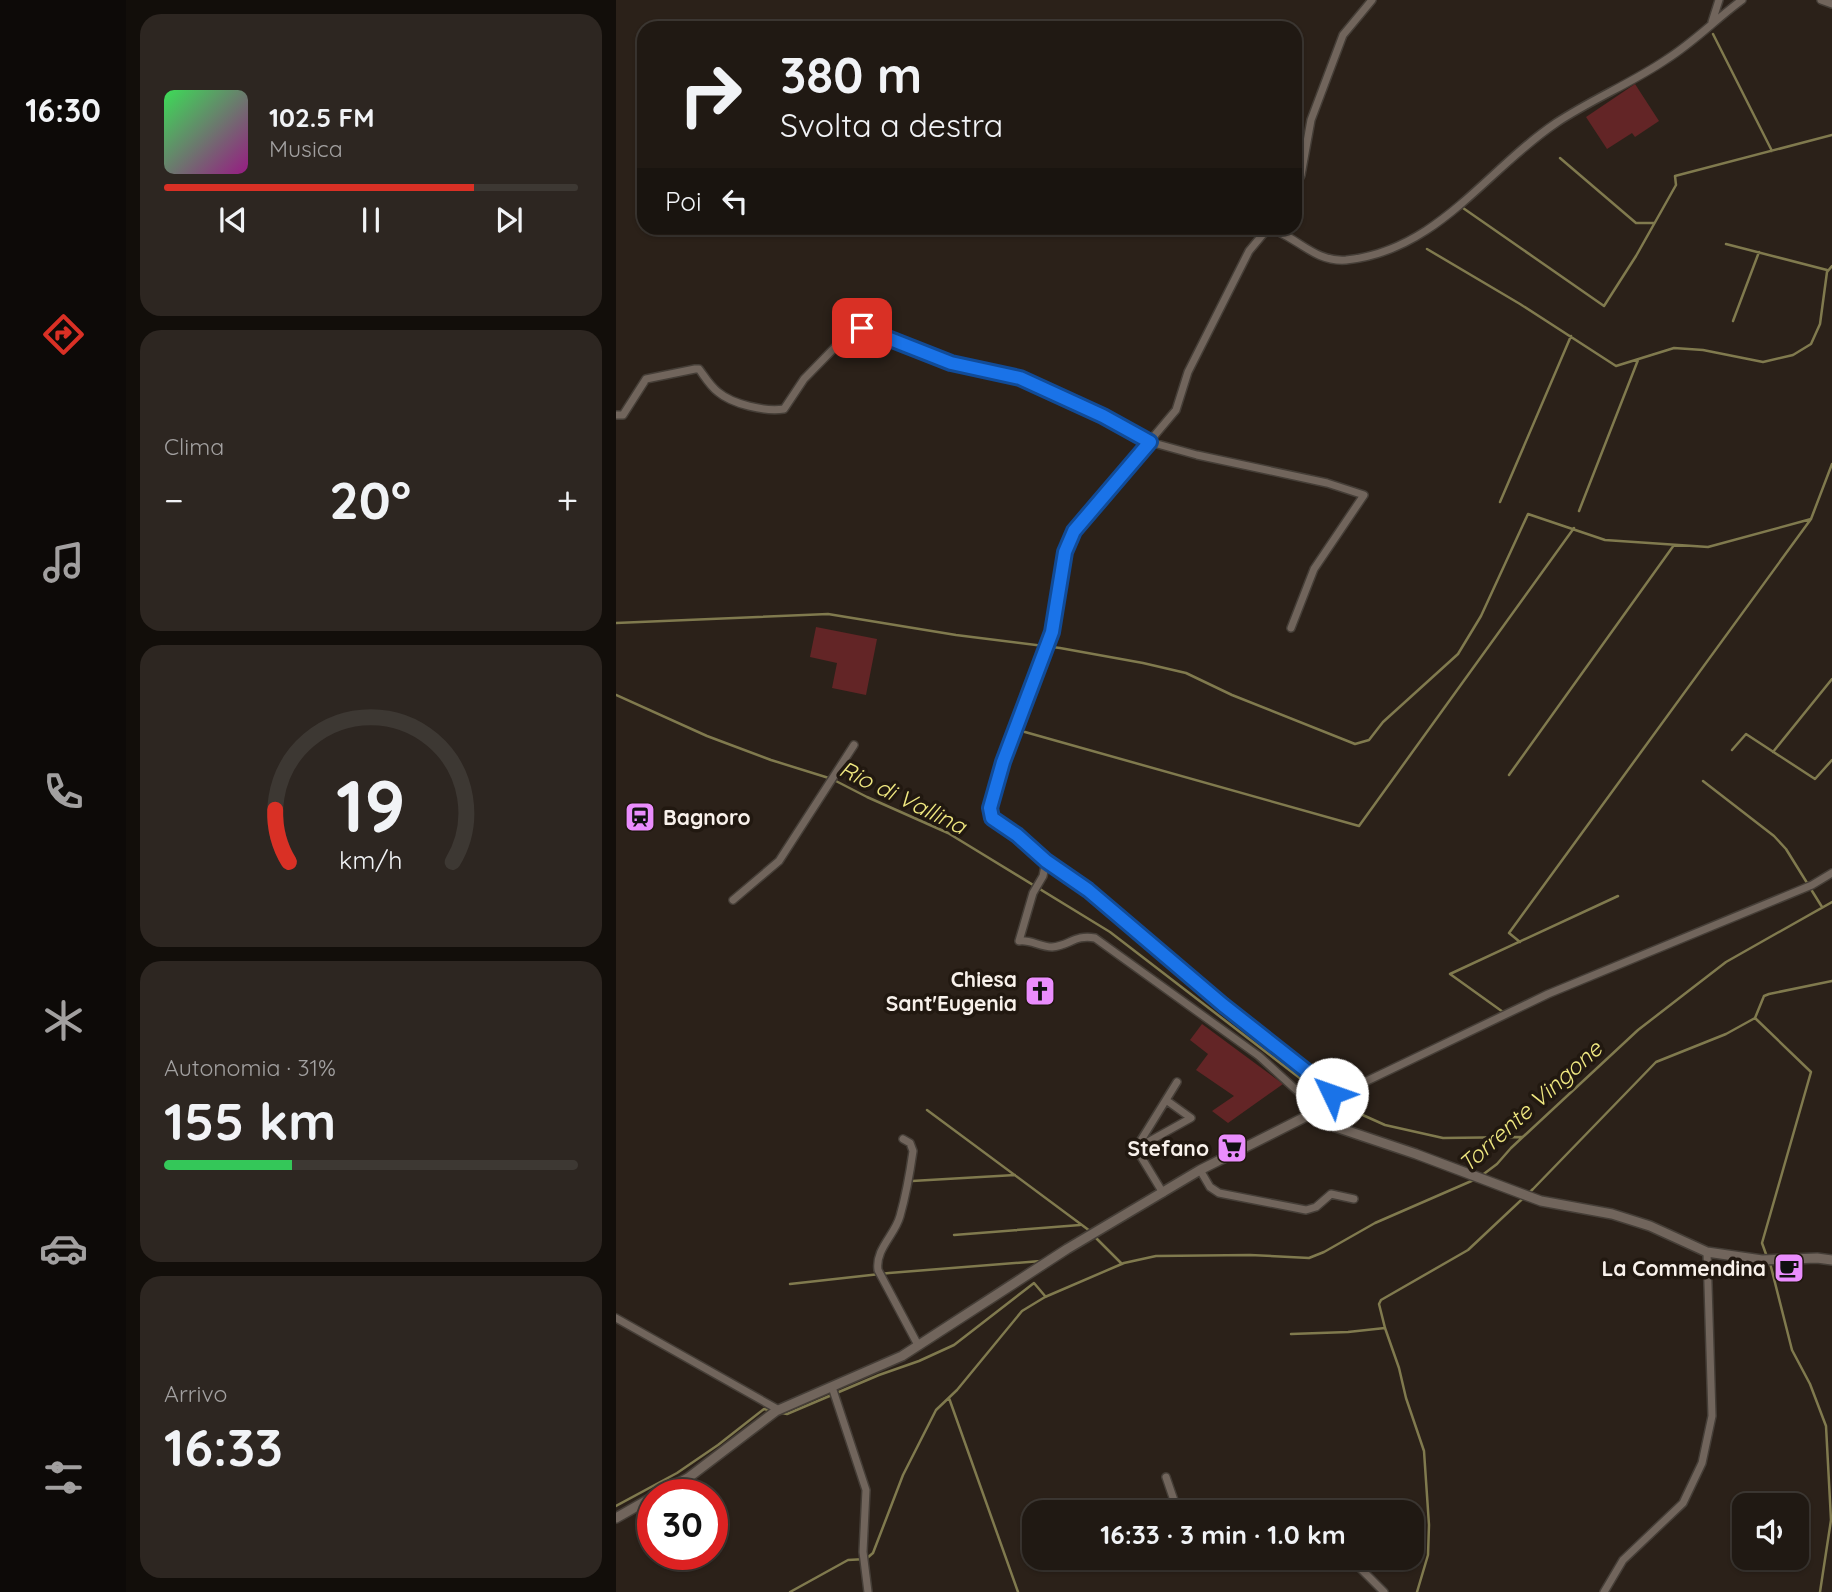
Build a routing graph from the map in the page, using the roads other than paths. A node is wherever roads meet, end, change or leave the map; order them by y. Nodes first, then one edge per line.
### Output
1 (1372, 0) edge
2 (1721, 0) edge
3 (1821, 0) edge
4 (1736, 3) edge
5 (1832, 4) edge
6 (1712, 23) junction
7 (1302, 170) edge
8 (1263, 235) edge
9 (1286, 235) edge
10 (616, 415) edge
11 (1150, 442) junction
12 (1291, 628) dead end
13 (854, 745) dead end
14 (1046, 861) junction
15 (1832, 873) edge
16 (733, 900) dead end
17 (1177, 1082) dead end
18 (1329, 1099) junction
19 (1166, 1100) junction
20 (1315, 1111) junction
21 (903, 1139) dead end
22 (1137, 1148) junction
23 (1200, 1170) junction
24 (1163, 1193) junction
25 (1354, 1199) dead end
26 (1707, 1252) junction
27 (1832, 1260) edge
28 (616, 1318) edge
29 (918, 1345) junction
30 (832, 1387) junction
31 (779, 1410) junction
32 (1166, 1477) dead end
33 (686, 1479) edge
34 (1174, 1500) edge
35 (637, 1506) edge
36 (616, 1518) edge
37 (1362, 1570) edge
38 (868, 1592) edge
39 (1384, 1592) edge
40 (1604, 1592) edge

1 - 7 street
2 - 4 street
2 - 6 street
3 - 5 street
4 - 6 street
6 - 9 street
8 - 11 street
10 - 11 street
11 - 12 street
11 - 14 street
13 - 16 street
14 - 18 street
14 - 20 street
15 - 18 street
17 - 19 street
18 - 20 street
19 - 22 street
19 - 22 street
20 - 23 street
20 - 26 street
21 - 29 street
22 - 24 street
23 - 24 street
23 - 25 street
24 - 29 street
26 - 27 street
26 - 40 street
28 - 31 street
29 - 30 street
30 - 31 street
30 - 38 street
31 - 33 street
32 - 34 street
35 - 36 street
37 - 39 street

